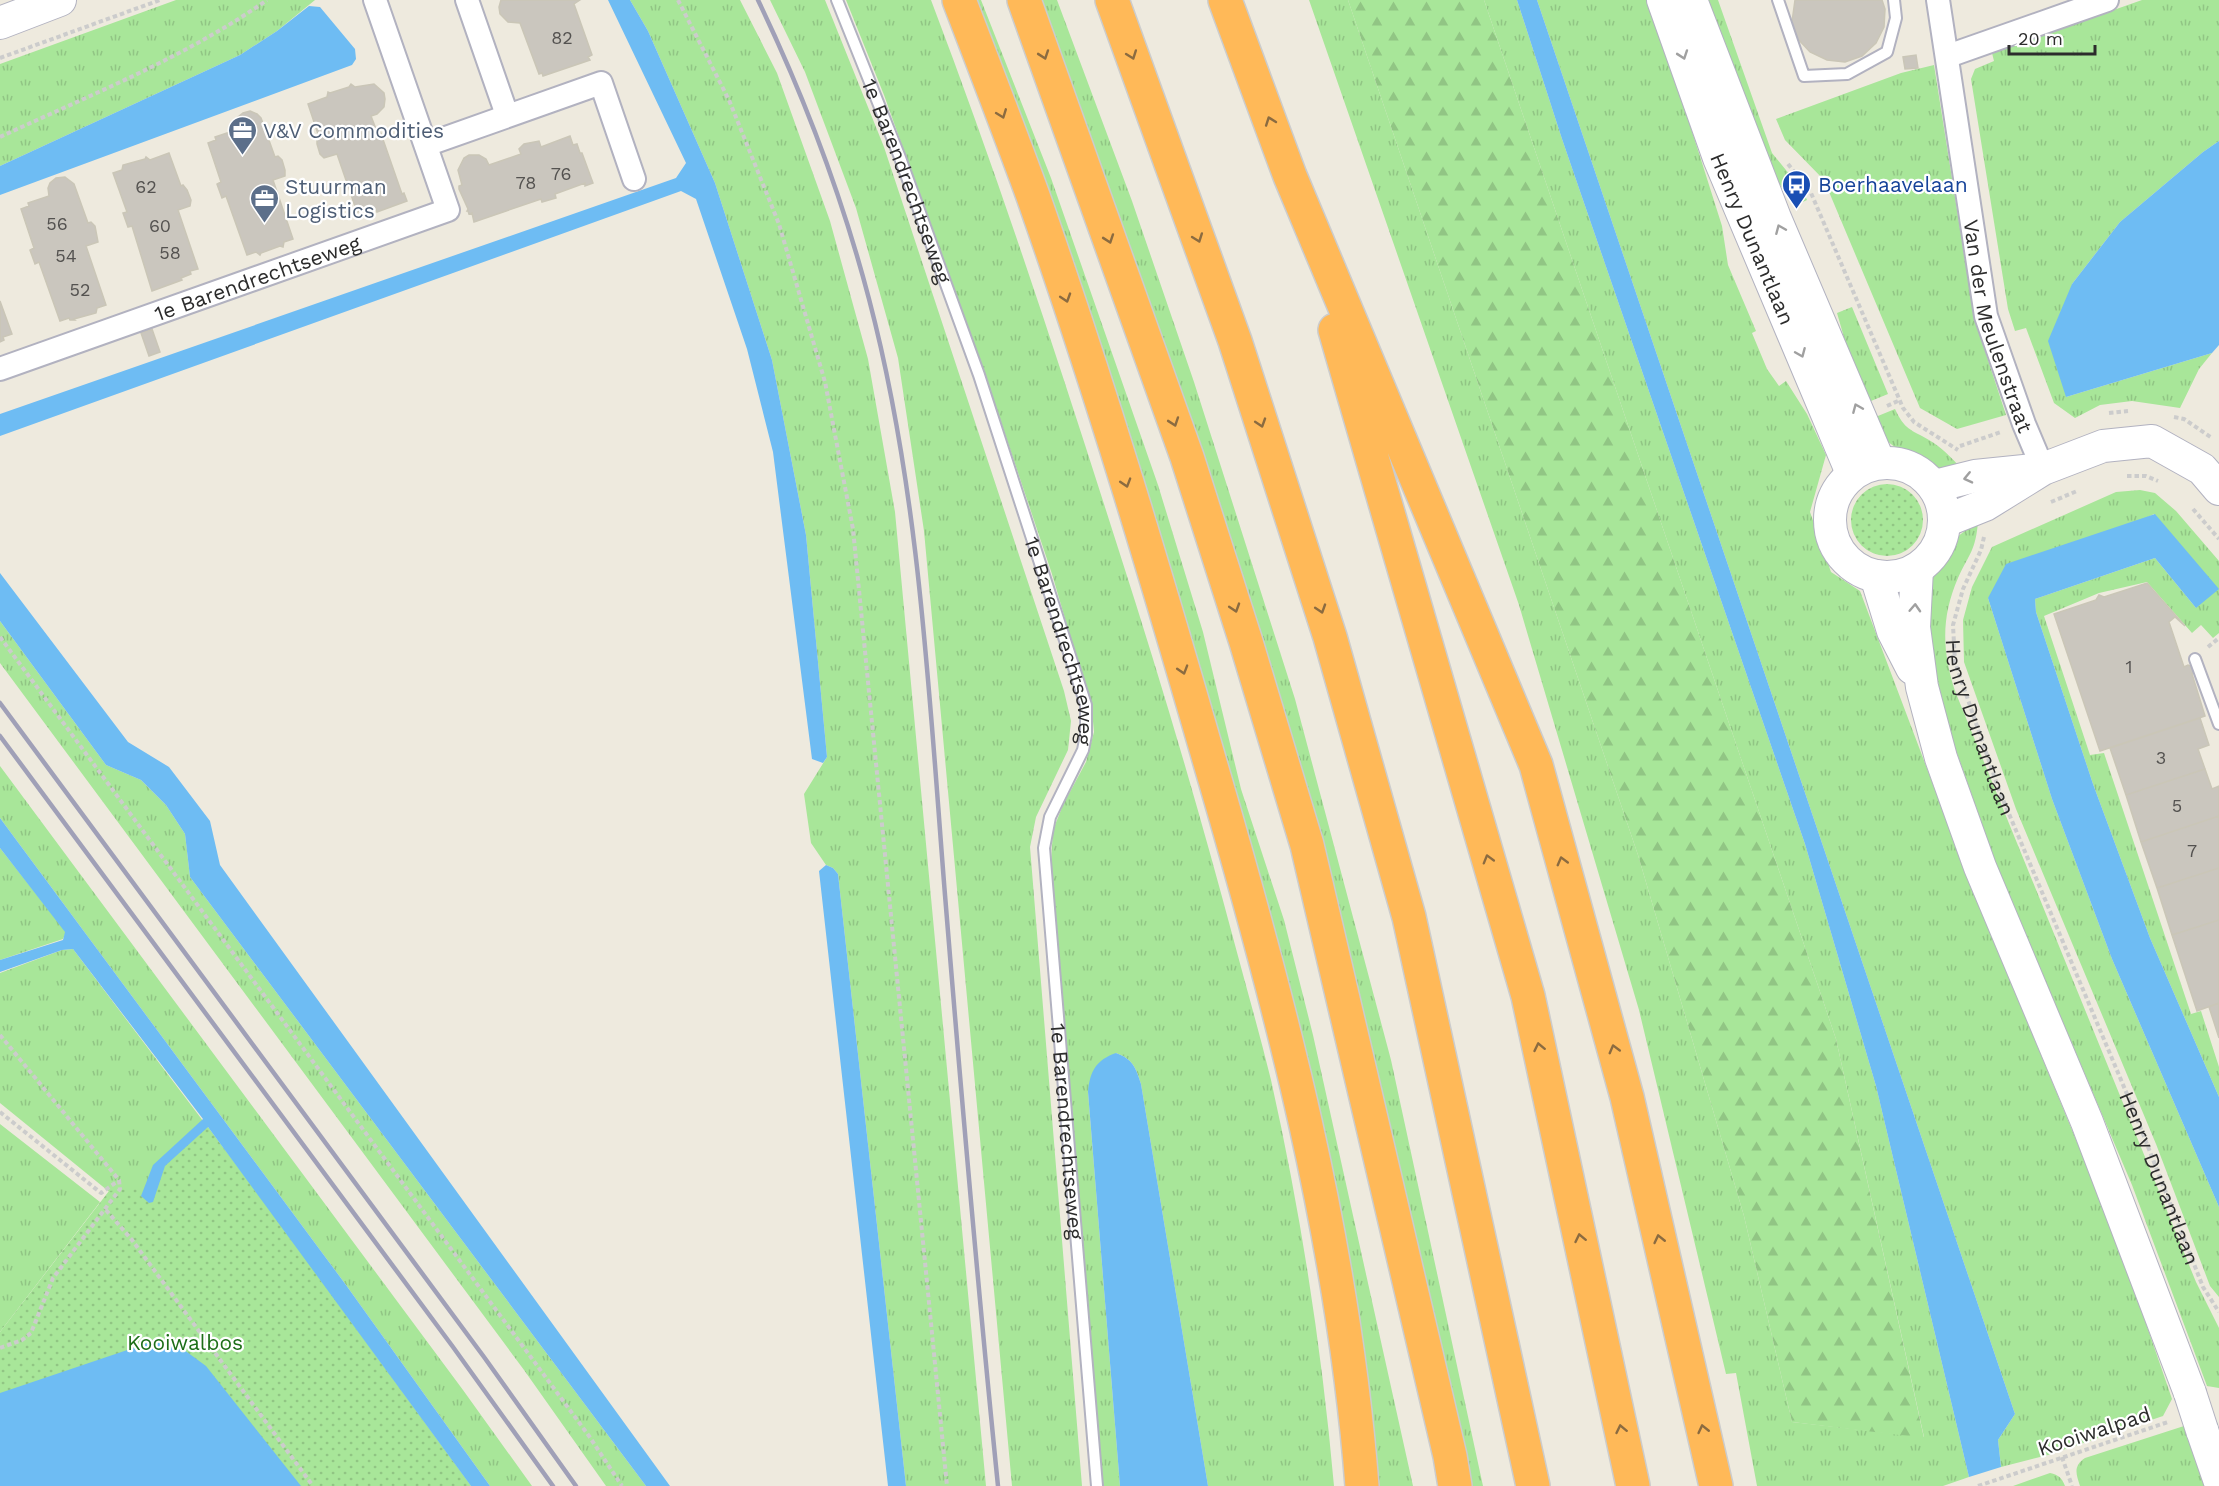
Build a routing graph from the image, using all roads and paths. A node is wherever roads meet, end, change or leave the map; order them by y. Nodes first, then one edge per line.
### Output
1 (60, 0) edge
2 (160, 0) edge
3 (267, 0) edge
4 (375, 0) edge
5 (467, 0) edge
6 (678, 0) edge
7 (837, 0) edge
8 (959, 0) edge
9 (1024, 0) edge
10 (1112, 0) edge
11 (1225, 0) edge
12 (1663, 0) edge
13 (1691, 0) edge
14 (1778, 0) edge
15 (1894, 0) edge
16 (1938, 0) edge
17 (2107, 0) edge
18 (0, 23) edge
19 (1948, 56) junction
20 (0, 58) edge
21 (507, 116) junction
22 (0, 137) edge
23 (426, 145) junction
24 (1785, 160) dead end
25 (1290, 176) junction
26 (634, 179) dead end
27 (0, 369) edge
28 (2024, 424) junction
29 (1957, 447) junction
30 (1866, 468) junction
31 (2043, 469) junction
32 (2124, 476) dead end
33 (2165, 484) dead end
34 (1935, 486) junction
35 (2085, 488) dead end
36 (2219, 489) edge
37 (1980, 490) junction
38 (2056, 500) dead end
39 (2189, 505) dead end
40 (1945, 522) junction
41 (2219, 539) edge
42 (1917, 569) junction
43 (1876, 576) junction
44 (0, 637) edge
45 (2195, 659) dead end
46 (1922, 687) junction
47 (2219, 724) edge
48 (0, 1035) edge
49 (0, 1112) edge
50 (119, 1180) junction
51 (106, 1210) junction
52 (2219, 1312) edge
53 (0, 1348) edge
54 (2188, 1425) junction
55 (2062, 1457) junction
56 (2219, 1479) edge
57 (313, 1486) edge
58 (622, 1486) edge
59 (947, 1486) edge
60 (1097, 1486) edge
61 (1362, 1486) edge
62 (1455, 1486) edge
63 (1533, 1486) edge
64 (1633, 1486) edge
65 (1716, 1486) edge
66 (1978, 1486) edge
67 (2072, 1486) edge

1 - 18 main road
2 - 20 path
3 - 22 path
4 - 23 street, 1e Barendrechtseweg
5 - 21 street
6 - 59 path
7 - 60 lane, 1e Barendrechtseweg
8 -> 61 highway
9 -> 62 highway
10 -> 63 highway
25 -> 11 highway
12 -> 30 main road, Henry Dunantlaan
30 -> 13 main road, Henry Dunantlaan
14 - 15 lane
16 - 19 street, Van der Meulenstraat
17 - 19 street
19 - 28 street, Van der Meulenstraat
21 - 23 street
21 - 26 street
23 - 27 street, 1e Barendrechtseweg
24 - 29 path
64 -> 25 highway
65 -> 25 highway
28 - 29 path
28 - 31 street, Van der Meulenstraat
29 - 37 path
30 - 34 main road
30 - 43 main road
31 - 36 main road
31 - 37 main road
32 - 33 path
37 -> 34 main road
34 - 40 main road
35 - 38 path
37 - 40 main road
37 - 52 path, Henry Dunantlaan
39 - 41 path
40 - 42 main road
42 - 43 main road
46 -> 42 main road, Henry Dunantlaan
43 - 46 main road, Henry Dunantlaan
44 - 58 path
45 - 47 lane
46 - 54 main road, Henry Dunantlaan, bridge
48 - 50 path
49 - 50 path
50 - 51 path
51 - 53 path
51 - 57 path
54 - 55 path, Kooiwalpad
54 - 56 main road, Henry Dunantlaan
55 - 66 path, Kooiwalpad
55 - 67 path

